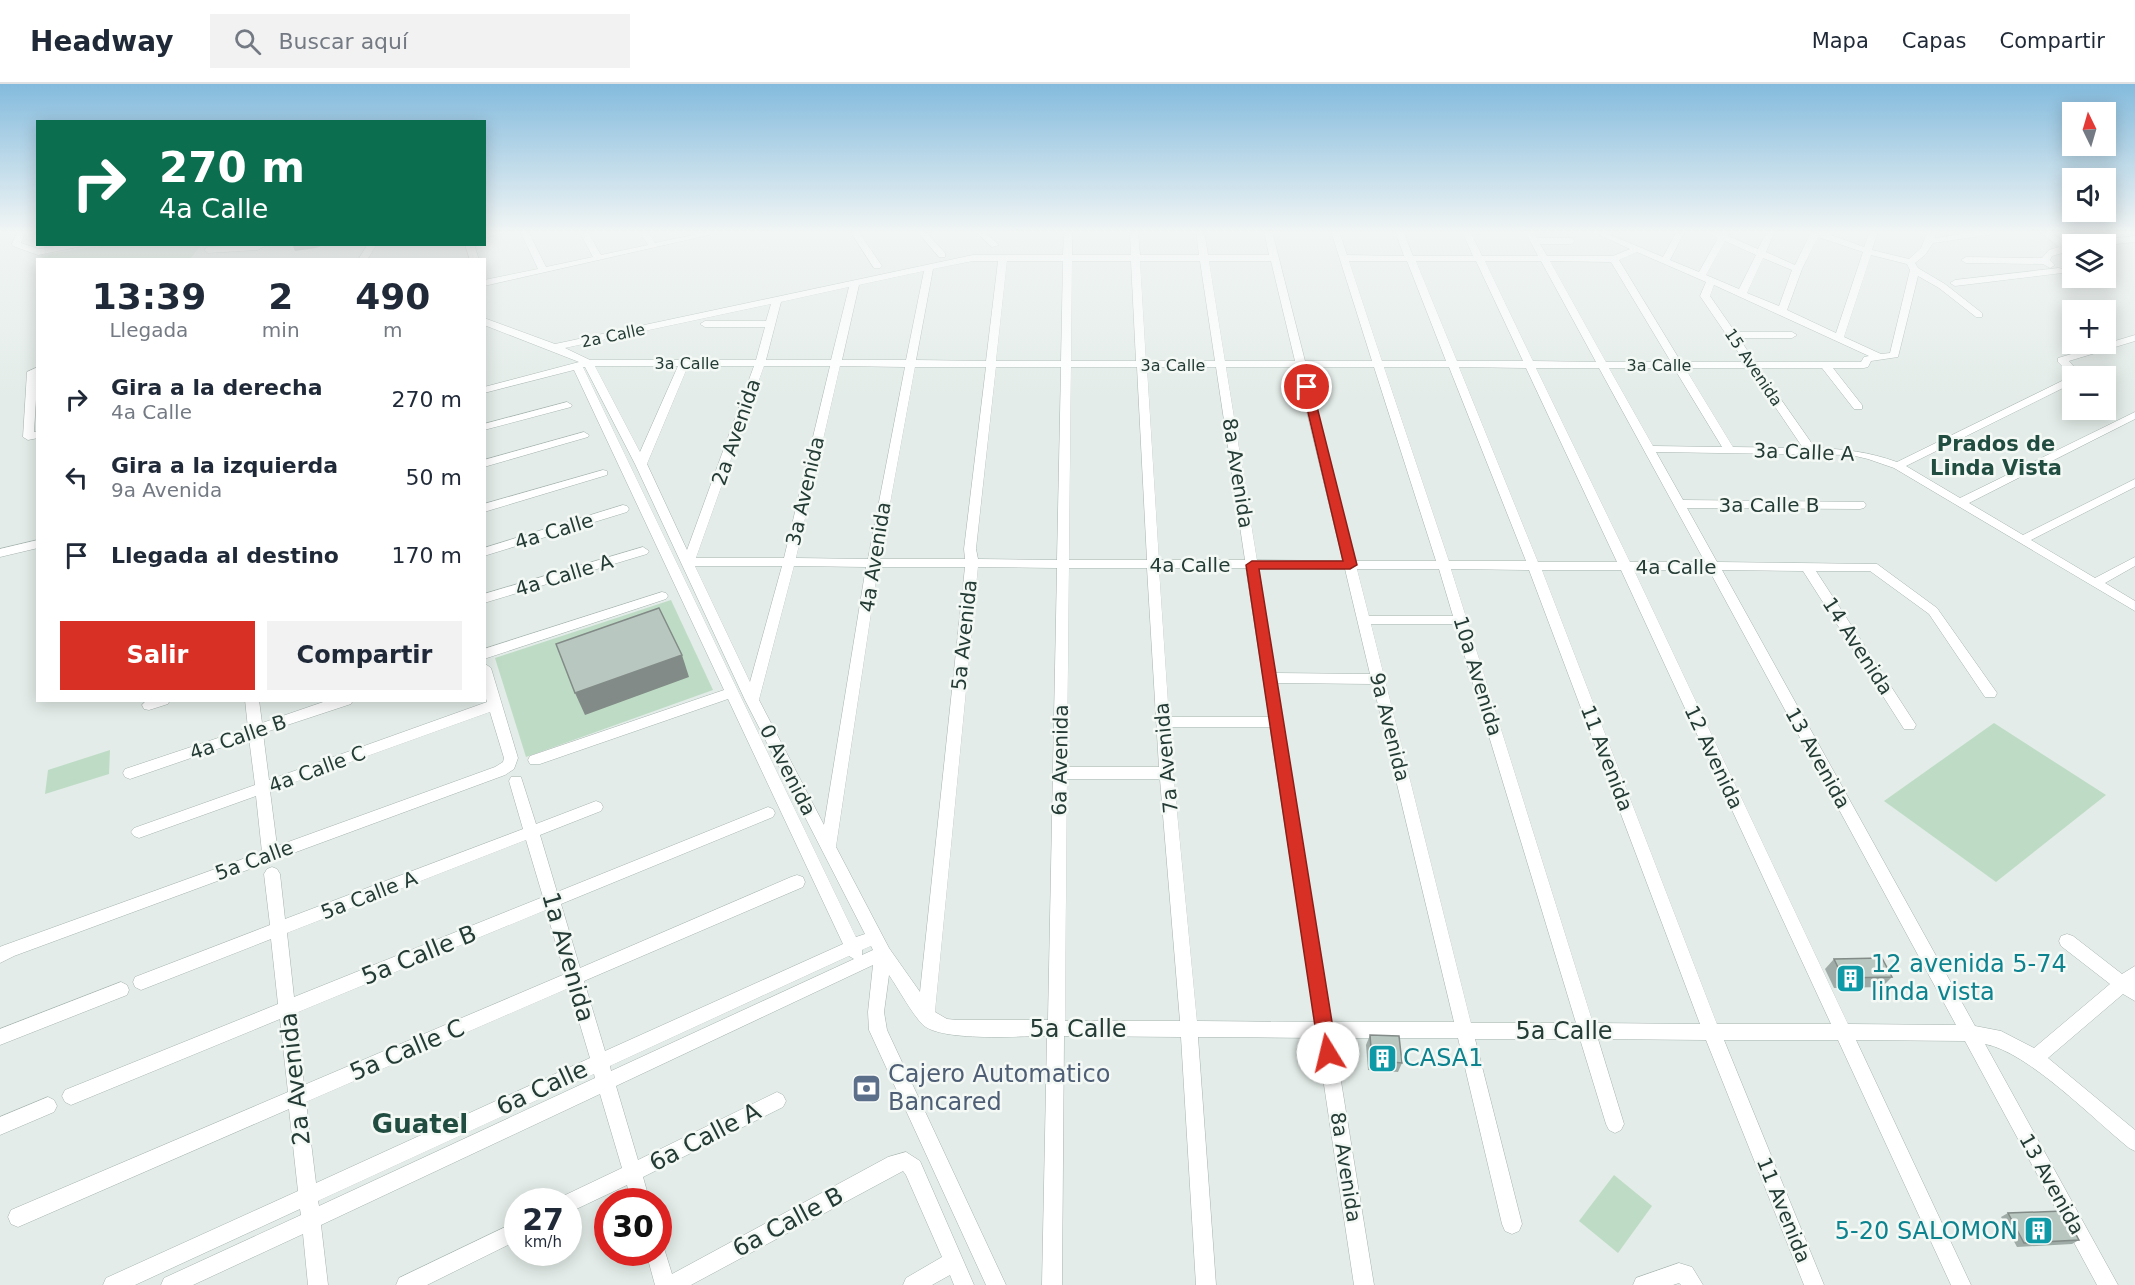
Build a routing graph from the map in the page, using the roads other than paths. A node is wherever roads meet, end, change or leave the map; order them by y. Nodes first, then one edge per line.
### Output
1 (833, 287) edge
2 (854, 287) edge
3 (925, 287) edge
4 (999, 287) edge
5 (1067, 287) edge
6 (1138, 287) edge
7 (1209, 287) edge
8 (1282, 287) edge
9 (1354, 287) edge
10 (1423, 287) edge
11 (1493, 287) edge
12 (1561, 287) edge
13 (1631, 287) edge
14 (1709, 287) edge
15 (1724, 287) edge
16 (1745, 287) edge
17 (1791, 287) edge
18 (1855, 287) edge
19 (1909, 287) edge
20 (1943, 287) edge
21 (1959, 287) edge
22 (1966, 292) dead end
23 (1742, 294) junction
24 (777, 300) junction
25 (1782, 311) junction
26 (1979, 315) dead end
27 (486, 322) edge
28 (705, 324) dead end
29 (771, 324) junction
30 (1792, 334) dead end
31 (1732, 335) junction
32 (1839, 338) junction
33 (2135, 338) edge
34 (555, 347) junction
35 (1880, 357) junction
36 (684, 363) junction
37 (760, 363) junction
38 (835, 364) junction
39 (910, 364) junction
40 (992, 364) junction
41 (1066, 364) junction
42 (1143, 364) junction
43 (583, 365) junction
44 (1221, 365) junction
45 (1301, 365) junction
46 (1379, 365) junction
47 (1454, 365) junction
48 (1677, 365) junction
49 (1753, 365) junction
50 (1825, 365) junction
51 (1530, 366) junction
52 (1602, 366) junction
53 (2068, 366) edge
54 (35, 371) edge
55 (2062, 384) edge
56 (486, 389) edge
57 (34, 404) edge
58 (567, 405) dead end
59 (1858, 407) dead end
60 (2135, 415) edge
61 (486, 426) edge
62 (584, 435) dead end
63 (33, 436) edge
64 (1647, 449) junction
65 (1729, 450) junction
66 (1812, 451) junction
67 (486, 463) edge
68 (640, 464) junction
69 (1898, 466) junction
70 (603, 473) dead end
71 (2135, 482) edge
72 (1960, 503) junction
73 (1678, 504) junction
74 (1860, 505) dead end
75 (486, 507) edge
76 (623, 509) dead end
77 (2022, 540) junction
78 (36, 544) edge
79 (486, 551) edge
80 (643, 551) dead end
81 (0, 553) edge
82 (2135, 561) edge
83 (688, 562) junction
84 (789, 562) junction
85 (874, 563) junction
86 (972, 563) junction
87 (1063, 564) junction
88 (1154, 564) junction
89 (1252, 565) junction
90 (1350, 565) junction
91 (1444, 566) junction
92 (1534, 566) junction
93 (1626, 567) junction
94 (1713, 567) junction
95 (1807, 567) junction
96 (2096, 583) junction
97 (662, 596) dead end
98 (486, 598) edge
99 (2135, 607) edge
100 (1364, 620) junction
101 (1461, 620) junction
102 (486, 653) edge
103 (486, 675) edge
104 (1269, 678) junction
105 (1379, 679) junction
106 (732, 692) junction
107 (1990, 693) dead end
108 (752, 700) junction
109 (252, 702) edge
110 (340, 702) edge
111 (495, 705) junction
112 (1162, 722) junction
113 (1275, 722) junction
114 (1909, 725) dead end
115 (255, 731) junction
116 (535, 760) dead end
117 (130, 773) dead end
118 (1059, 773) junction
119 (1167, 773) junction
120 (516, 781) dead end
121 (262, 788) junction
122 (596, 807) dead end
123 (768, 813) dead end
124 (531, 831) junction
125 (140, 832) dead end
126 (828, 848) junction
127 (270, 854) junction
128 (272, 874) dead end
129 (797, 882) dead end
130 (552, 901) junction
131 (278, 930) junction
132 (874, 937) junction
133 (2067, 941) dead end
134 (853, 946) junction
135 (883, 953) junction
136 (0, 956) edge
137 (861, 963) junction
138 (575, 978) junction
139 (141, 982) dead end
140 (2131, 983) edge
141 (121, 990) dead end
142 (287, 1009) junction
143 (926, 1014) junction
144 (1056, 1028) junction
145 (1189, 1029) junction
146 (1324, 1030) junction
147 (1465, 1030) junction
148 (1586, 1031) junction
149 (1712, 1032) junction
150 (1841, 1032) junction
151 (1969, 1033) junction
152 (0, 1037) edge
153 (2035, 1058) junction
154 (599, 1062) junction
155 (606, 1082) junction
156 (71, 1096) dead end
157 (297, 1097) junction
158 (777, 1101) dead end
159 (48, 1106) dead end
160 (1615, 1124) dead end
161 (0, 1126) edge
162 (2135, 1142) edge
163 (632, 1173) junction
164 (637, 1188) edge
165 (308, 1195) junction
166 (582, 1197) edge
167 (18, 1217) dead end
168 (310, 1219) junction
169 (1512, 1224) dead end
170 (504, 1237) edge
171 (954, 1261) junction
172 (660, 1266) edge
173 (1691, 1282) edge
174 (113, 1285) edge
175 (171, 1285) edge
176 (318, 1285) edge
177 (406, 1285) edge
178 (665, 1285) edge
179 (671, 1285) edge
180 (913, 1285) edge
181 (964, 1285) edge
182 (996, 1285) edge
183 (1052, 1285) edge
184 (1206, 1285) edge
185 (1364, 1285) edge
186 (1642, 1285) edge
187 (1814, 1285) edge
188 (1961, 1285) edge
189 (2108, 1285) edge

1 - 24 street, 2a Calle
2 - 38 street, 3a Avenida
3 - 39 street, 4a Avenida
4 - 40 street, 5a Avenida
5 - 41 street, 6a Avenida
6 - 42 street, 7a Avenida
7 - 44 street, 8a Avenida
8 - 45 street, 9a Avenida
9 - 46 street, 10a Avenida
10 - 47 street, 11 Avenida
11 - 51 street, 12 Avenida
12 - 52 street, 13 Avenida
13 - 48 street
14 - 31 street, 15 Avenida
15 - 23 street
16 - 23 street
17 - 25 street
18 - 32 street
19 - 35 street
20 - 26 street
21 - 22 street
23 - 25 street
24 - 29 street, 2a Avenida
24 - 34 street, 2a Calle
25 - 32 street
27 - 34 street
28 - 29 street
29 - 37 street, 2a Avenida
30 - 31 street
31 - 49 street, 15 Avenida
32 - 35 street
33 - 53 street
34 - 43 street
35 - 50 street, 3a Calle
36 - 37 street, 3a Calle
36 - 43 street, 3a Calle
36 - 68 street
37 - 38 street, 3a Calle
37 - 83 street, 2a Avenida
38 - 39 street, 3a Calle
38 - 84 street, 3a Avenida
39 - 40 street, 3a Calle
39 - 85 street, 4a Avenida
40 - 41 street, 3a Calle
40 - 86 street, 5a Avenida
41 - 42 street, 3a Calle
41 - 87 street, 6a Avenida
42 - 44 street, 3a Calle
42 - 88 street, 7a Avenida
43 - 56 street, 3a Calle
43 - 68 street, 0 Avenida
43 - 106 street, 0 Avenida
44 - 45 street, 3a Calle
44 - 89 street, 8a Avenida
45 - 46 street, 3a Calle
45 - 90 street, 9a Avenida
46 - 47 street, 3a Calle
46 - 91 street, 10a Avenida
47 - 51 street, 3a Calle
47 - 92 street, 11 Avenida
48 - 49 street, 3a Calle
48 - 52 street, 3a Calle
48 - 65 street
49 - 50 street, 3a Calle
49 - 66 street, 15 Avenida
50 - 59 street
51 - 52 street, 3a Calle
51 - 93 street, 12 Avenida
52 - 64 street, 13 Avenida
54 - 57 street
55 - 69 street
57 - 63 street
58 - 61 street
60 - 72 street
62 - 67 street
64 - 65 street, 3a Calle A
64 - 73 street, 13 Avenida
65 - 66 street, 3a Calle A
66 - 69 street, 3a Calle A
68 - 83 street, 0 Avenida
69 - 72 street, 3a Calle A
70 - 75 street
71 - 77 street
72 - 77 street, 3a Calle A
73 - 74 street, 3a Calle B
73 - 94 street, 13 Avenida
76 - 79 street, 4a Calle
77 - 96 street, 3a Calle A
78 - 81 street
80 - 98 street, 4a Calle A
82 - 96 street
83 - 84 street, 4a Calle
83 - 108 street, 0 Avenida
84 - 85 street, 4a Calle
84 - 108 street, 3a Avenida
85 - 86 street, 4a Calle
85 - 126 street, 4a Avenida
86 - 87 street, 4a Calle
86 - 143 street, 5a Avenida
87 - 88 street, 4a Calle
87 - 118 street, 6a Avenida
88 - 89 street, 4a Calle
88 - 112 street, 7a Avenida
89 - 90 street, 4a Calle
89 - 104 street, 8a Avenida
90 - 91 street, 4a Calle
90 - 100 street, 9a Avenida
91 - 92 street, 4a Calle
91 - 101 street, 10a Avenida
92 - 93 street, 4a Calle
92 - 149 street, 11 Avenida
93 - 94 street, 4a Calle
93 - 150 street, 12 Avenida
94 - 95 street, 4a Calle
94 - 151 street, 13 Avenida
95 - 107 street, 4a Calle
95 - 114 street, 14 Avenida
96 - 99 street, 3a Calle A
97 - 102 street
100 - 101 street
100 - 105 street, 9a Avenida
101 - 148 street, 10a Avenida
103 - 111 street
104 - 105 street
104 - 113 street, 8a Avenida
105 - 147 street, 9a Avenida
106 - 116 street
106 - 134 street, 0 Avenida
108 - 126 street, 0 Avenida
109 - 115 street
110 - 115 street, 4a Calle B
111 - 121 street, 4a Calle C
111 - 127 street, 5a Calle
112 - 113 street
112 - 119 street, 7a Avenida
113 - 146 street, 8a Avenida
115 - 117 street, 4a Calle B
115 - 121 street
118 - 119 street
118 - 144 street, 6a Avenida
119 - 145 street, 7a Avenida
120 - 124 street, 1a Avenida
121 - 125 street, 4a Calle C
121 - 127 street
122 - 124 street, 5a Calle A
123 - 130 street, 5a Calle B
124 - 130 street, 1a Avenida
124 - 131 street, 5a Calle A
126 - 132 street, 0 Avenida
127 - 136 street, 5a Calle
128 - 131 street, 2a Avenida
129 - 138 street, 5a Calle C
130 - 138 street, 1a Avenida
130 - 142 street, 5a Calle B
131 - 139 street, 5a Calle A
131 - 142 street, 2a Avenida
132 - 134 street, 6a Calle
132 - 135 street, 0 Avenida
133 - 140 street
134 - 137 street, 0 Avenida
134 - 154 street, 6a Calle
135 - 137 street, 6a Calle
135 - 143 street, 5a Calle
135 - 182 street
137 - 155 street, 6a Calle
138 - 154 street, 1a Avenida
138 - 157 street, 5a Calle C
140 - 153 street
141 - 152 street
142 - 156 street, 5a Calle B
142 - 157 street, 2a Avenida
143 - 144 street, 5a Calle
144 - 145 street, 5a Calle
144 - 183 street, 6a Avenida
145 - 146 street, 5a Calle
145 - 184 street, 7a Avenida
146 - 147 street, 5a Calle
146 - 185 street, 8a Avenida
147 - 148 street, 5a Calle
147 - 169 street, 9a Avenida
148 - 149 street, 5a Calle
148 - 160 street, 10a Avenida
149 - 150 street, 5a Calle
149 - 187 street, 11 Avenida
150 - 151 street, 5a Calle
150 - 188 street, 12 Avenida
151 - 153 street, 5a Calle
151 - 189 street, 13 Avenida
153 - 162 street
154 - 155 street, 1a Avenida
154 - 165 street, 6a Calle
155 - 163 street, 1a Avenida
155 - 168 street, 6a Calle
157 - 165 street, 2a Avenida
157 - 167 street, 5a Calle C
158 - 163 street, 6a Calle A
159 - 161 street
163 - 164 street, 1a Avenida
163 - 166 street, 6a Calle A
165 - 168 street, 2a Avenida
165 - 174 street, 6a Calle
168 - 175 street, 6a Calle
168 - 176 street, 2a Avenida
170 - 177 street
171 - 179 street, 6a Calle B
171 - 180 street
171 - 181 street
172 - 178 street
173 - 186 street

